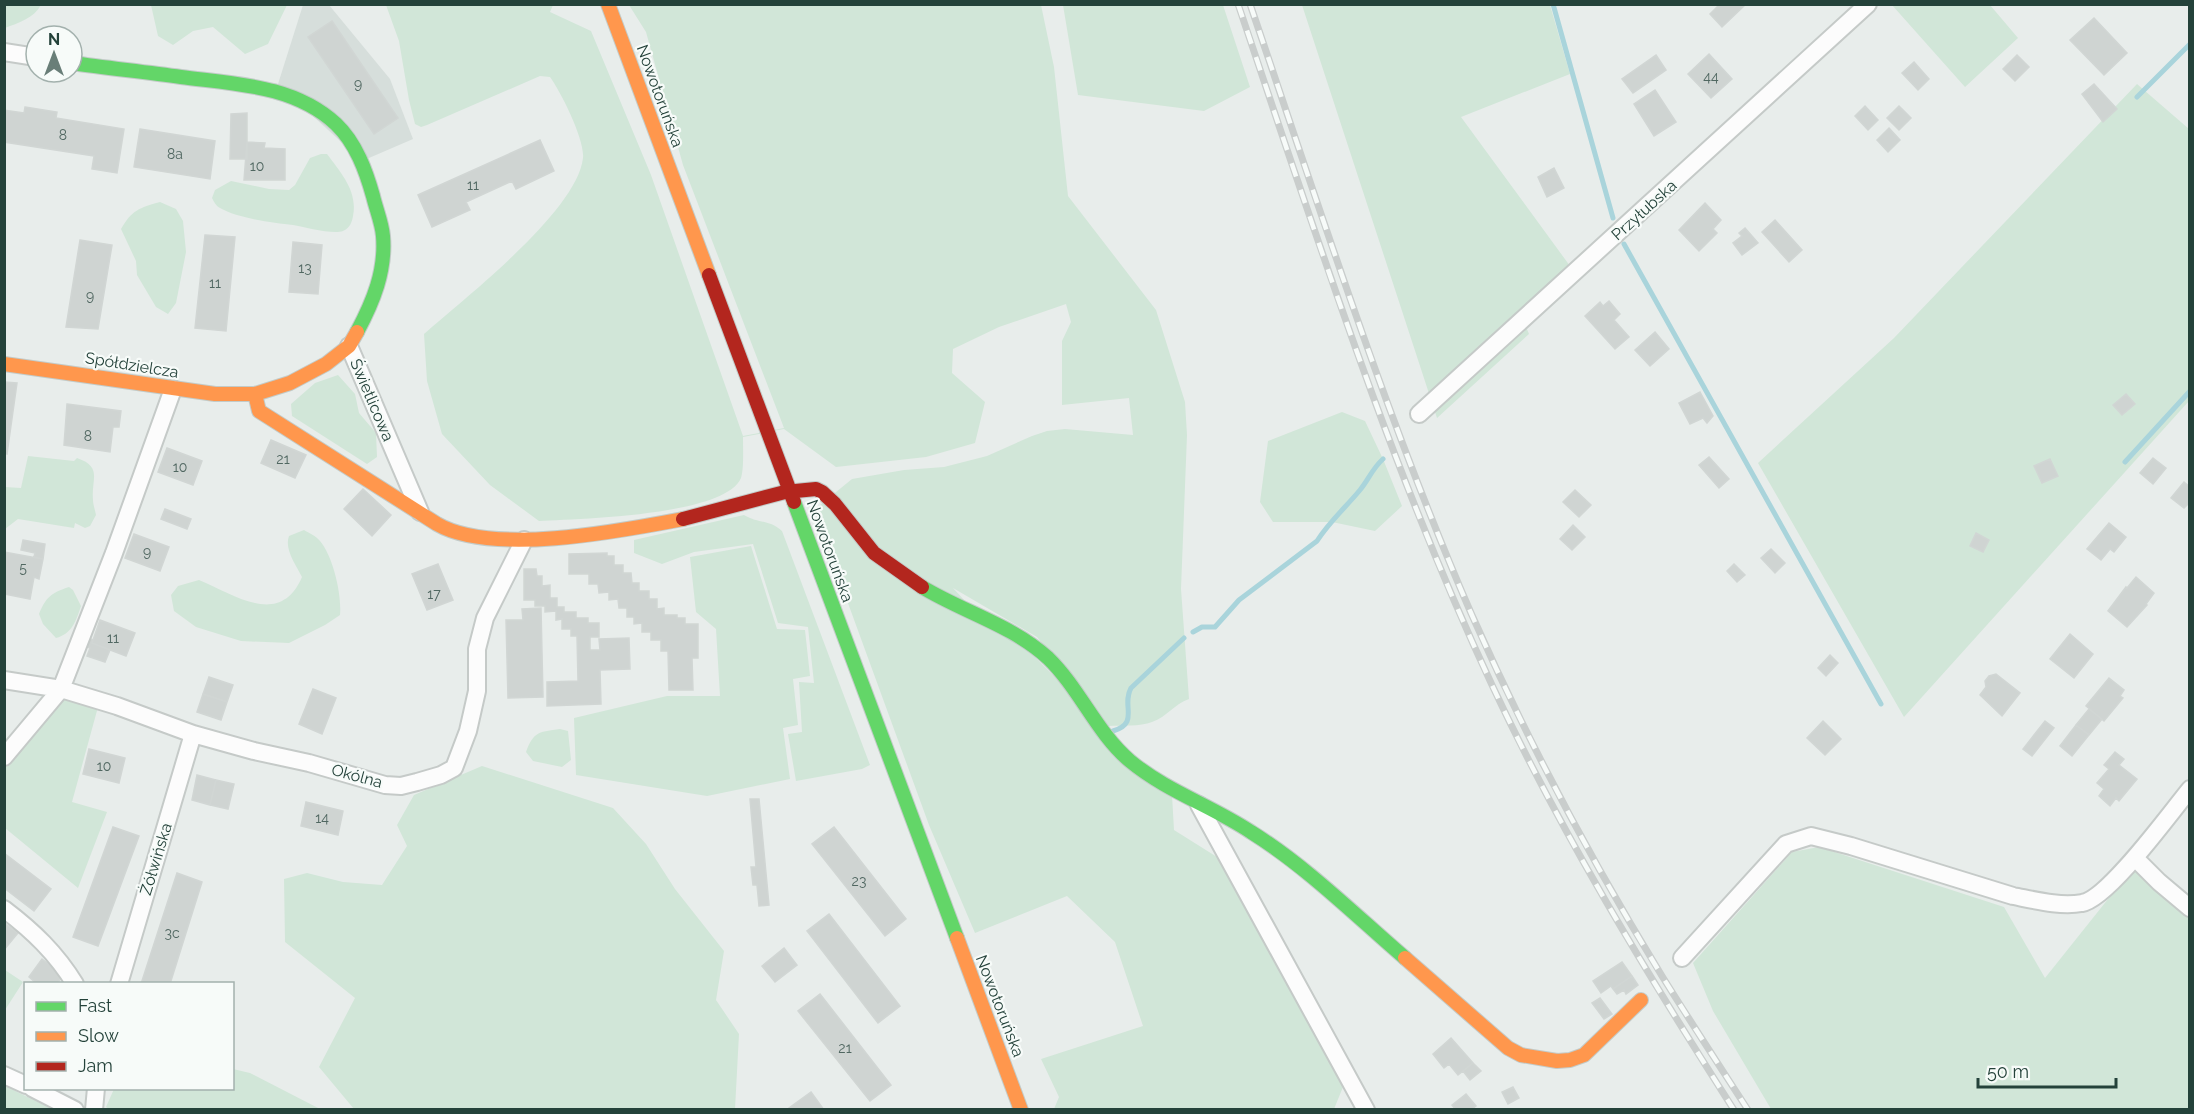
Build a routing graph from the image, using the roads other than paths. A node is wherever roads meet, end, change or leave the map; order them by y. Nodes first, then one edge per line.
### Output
1 (608, 4) edge
2 (1868, 4) edge
3 (4, 52) edge
4 (24, 55) edge
5 (84, 64) edge
6 (348, 346) junction
7 (4, 363) edge
8 (173, 389) junction
9 (255, 394) junction
10 (1419, 414) dead end
11 (790, 491) junction
12 (421, 513) junction
13 (524, 540) junction
14 (4, 680) edge
15 (61, 689) junction
16 (193, 734) junction
17 (4, 757) edge
18 (2190, 789) edge
19 (1199, 805) junction
20 (2135, 858) junction
21 (2190, 908) edge
22 (4, 909) edge
23 (1682, 958) dead end
24 (74, 982) edge
25 (120, 982) edge
26 (1641, 1000) dead end
27 (4, 1075) edge
28 (24, 1084) edge
29 (34, 1090) edge
30 (96, 1090) edge
31 (75, 1110) edge
32 (94, 1110) edge
33 (1021, 1110) edge
34 (1366, 1110) edge

1 - 11 street, Nowotoruńska
2 - 10 street, Przyłubska
3 - 4 street
5 - 6 street, Świetlicowa
6 - 9 street, Spółdzielcza
6 - 12 street, Świetlicowa
7 - 8 street, Spółdzielcza
8 - 9 street, Spółdzielcza
8 - 15 street
9 - 12 street
11 - 13 street
11 - 19 street
11 - 33 street, Nowotoruńska
12 - 13 street
13 - 16 street, Okólna
14 - 15 street, Okólna
15 - 16 street, Okólna
15 - 17 street
16 - 25 street, Żółwińska
18 - 20 street
19 - 26 street
19 - 34 street
20 - 21 street
20 - 23 street
22 - 24 street
27 - 28 street
29 - 31 street
30 - 32 street

